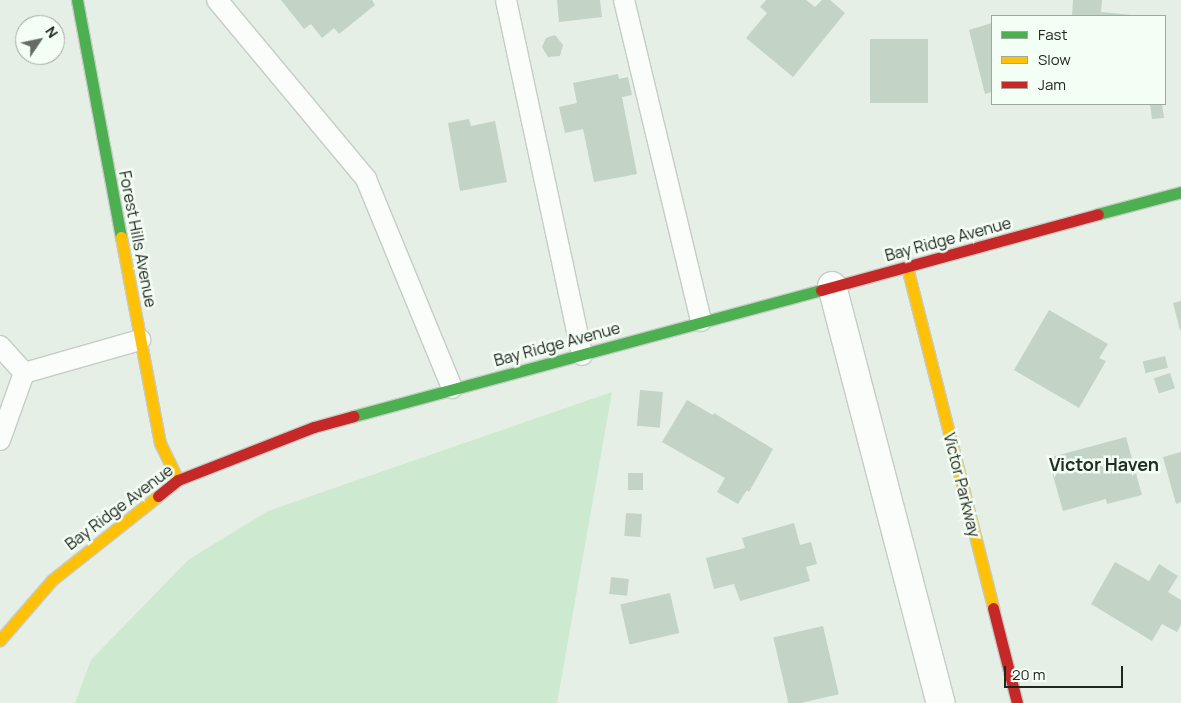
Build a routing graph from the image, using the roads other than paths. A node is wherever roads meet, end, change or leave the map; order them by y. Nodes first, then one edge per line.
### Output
1 (77, 0) edge
2 (217, 0) edge
3 (506, 0) edge
4 (624, 0) edge
5 (1181, 192) edge
6 (907, 267) junction
7 (832, 286) junction
8 (701, 321) junction
9 (140, 340) junction
10 (0, 346) edge
11 (582, 355) junction
12 (24, 373) junction
13 (452, 388) junction
14 (0, 440) edge
15 (178, 480) junction
16 (7, 617) edge
17 (0, 640) edge
18 (941, 703) edge
19 (1017, 703) edge

1 - 9 main road, Forest Hills Avenue
2 - 13 lane
3 - 11 lane
4 - 8 lane
5 - 6 main road, Bay Ridge Avenue
6 - 7 main road, Bay Ridge Avenue
6 - 19 main road, Victor Parkway
7 - 8 main road, Bay Ridge Avenue
7 - 18 street
8 - 11 main road, Bay Ridge Avenue
9 - 12 lane
9 - 15 main road, Forest Hills Avenue
10 - 12 lane
11 - 13 main road, Bay Ridge Avenue
12 - 14 lane
13 - 15 main road, Bay Ridge Avenue
15 - 16 main road, Bay Ridge Avenue
16 - 17 main road, Bay Ridge Avenue

